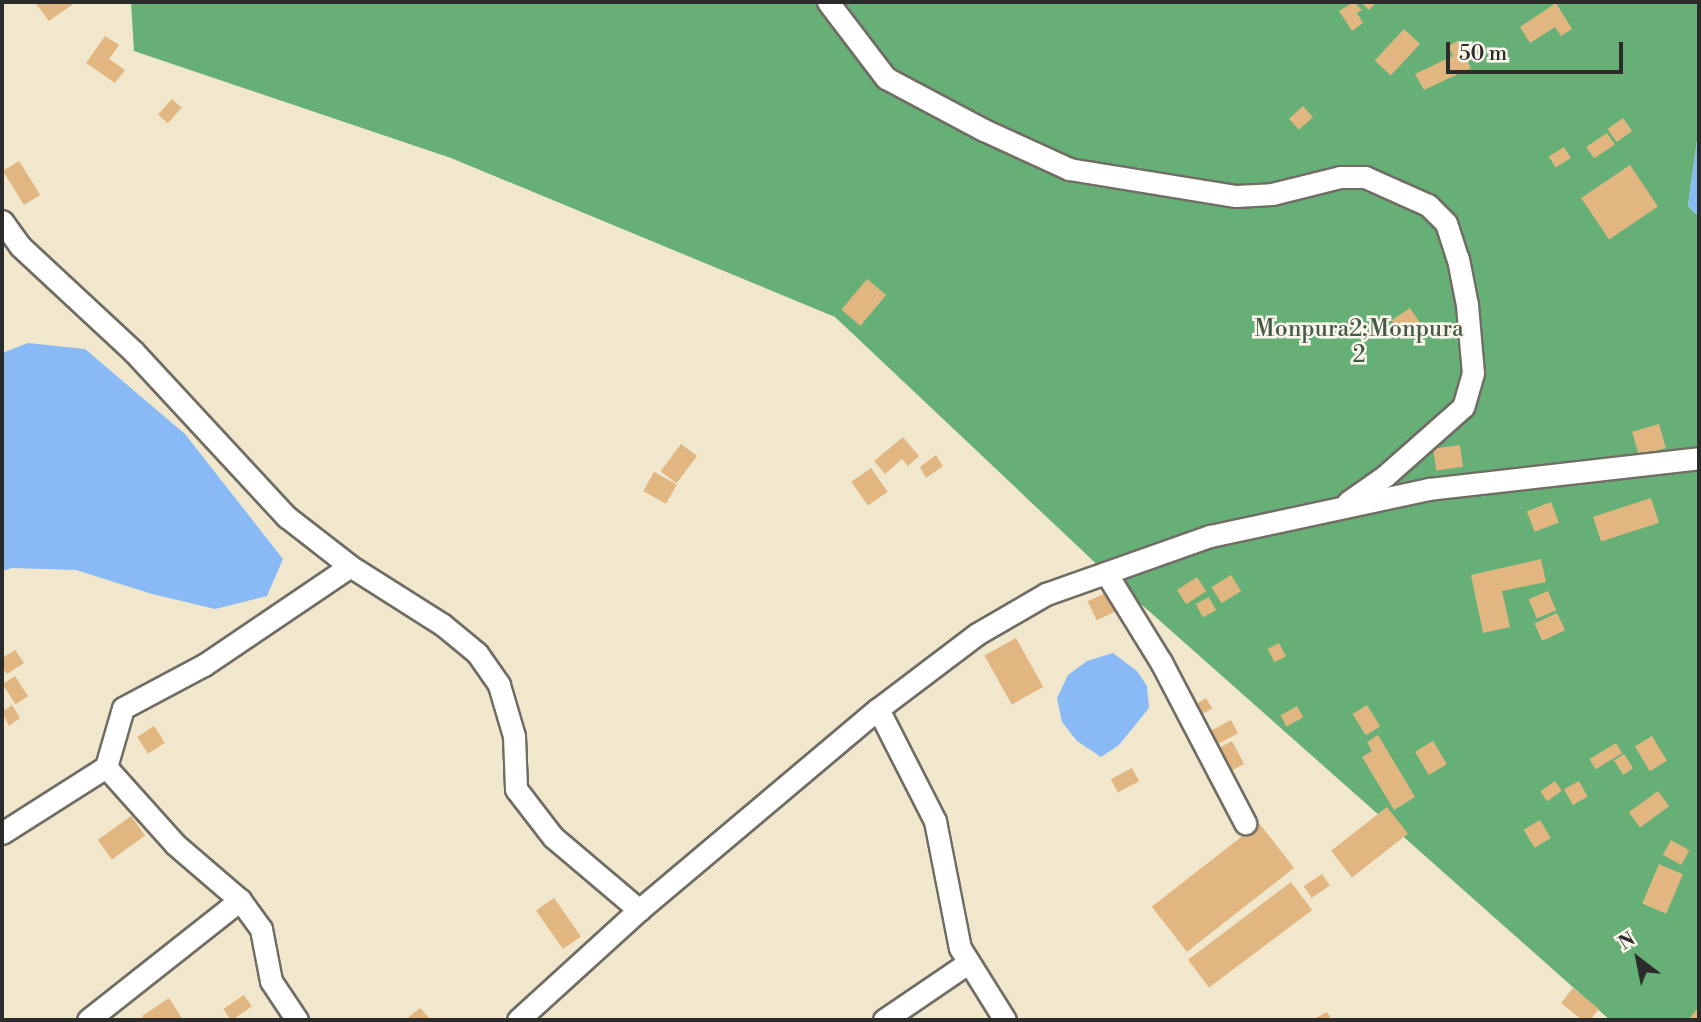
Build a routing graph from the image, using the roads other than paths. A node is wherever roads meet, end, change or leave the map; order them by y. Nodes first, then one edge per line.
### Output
1 (828, 2) edge
2 (2, 221) edge
3 (1699, 458) edge
4 (1338, 509) junction
5 (350, 566) junction
6 (1106, 573) junction
7 (878, 709) junction
8 (106, 767) junction
9 (1245, 823) dead end
10 (2, 832) edge
11 (240, 900) junction
12 (639, 910) junction
13 (968, 962) junction
14 (89, 1020) edge
15 (298, 1020) edge
16 (518, 1020) edge
17 (884, 1020) edge
18 (1005, 1020) edge

1 - 4 street
2 - 5 street
3 - 4 street
4 - 6 street
5 - 8 street
5 - 12 street
6 - 7 street
6 - 9 street
7 - 12 street
7 - 13 street
8 - 10 street
8 - 11 street
11 - 14 street
11 - 15 street
12 - 16 street
13 - 17 street
13 - 18 street

